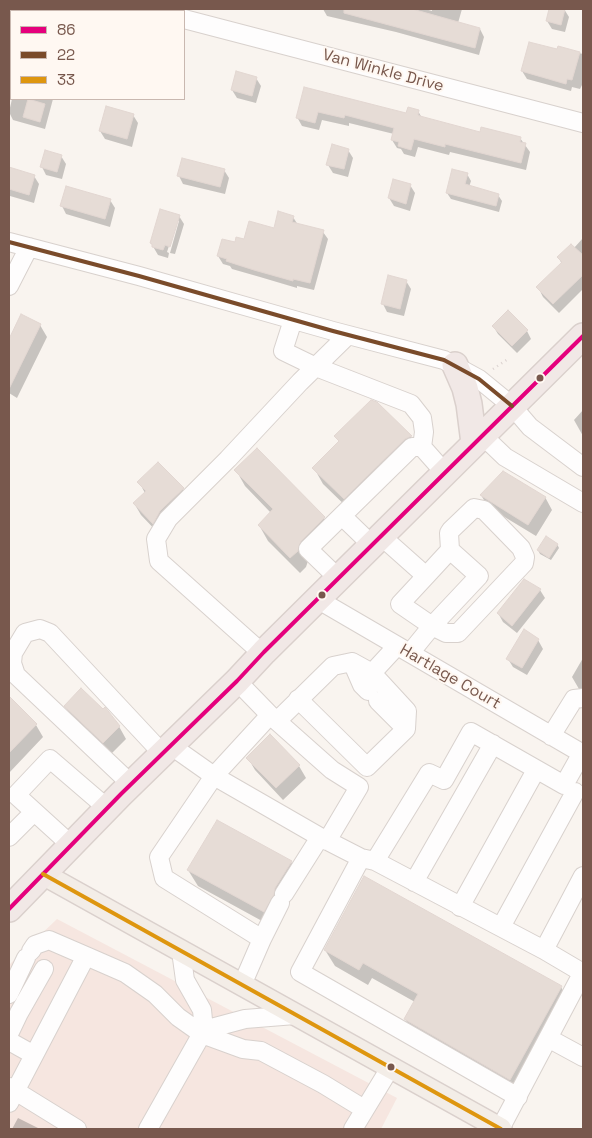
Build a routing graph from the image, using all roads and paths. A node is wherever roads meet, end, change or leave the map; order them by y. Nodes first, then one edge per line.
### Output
1 (185, 19) edge
2 (583, 124) edge
3 (9, 242) edge
4 (29, 247) junction
5 (9, 286) edge
6 (293, 320) junction
7 (348, 335) junction
8 (583, 336) edge
9 (455, 365) junction
10 (316, 367) junction
11 (512, 406) junction
12 (478, 439) junction
13 (422, 447) junction
14 (583, 467) edge
15 (445, 473) junction
16 (583, 503) edge
17 (342, 516) junction
18 (377, 540) junction
19 (450, 550) junction
20 (426, 576) junction
21 (338, 578) junction
22 (317, 600) junction
23 (432, 626) junction
24 (404, 650) junction
25 (264, 652) junction
26 (352, 662) junction
27 (372, 673) junction
28 (237, 681) junction
29 (583, 698) edge
30 (298, 699) junction
31 (270, 720) junction
32 (406, 729) junction
33 (552, 736) junction
34 (493, 744) junction
35 (167, 749) junction
36 (583, 754) edge
37 (536, 770) junction
38 (214, 776) junction
39 (131, 784) junction
40 (574, 792) edge
41 (107, 808) junction
42 (34, 812) junction
43 (9, 837) edge
44 (324, 839) junction
45 (72, 845) junction
46 (368, 859) junction
47 (43, 874) junction
48 (583, 876) edge
49 (414, 882) junction
50 (12, 900) edge
51 (460, 907) junction
52 (501, 927) junction
53 (262, 939) junction
54 (58, 944) junction
55 (544, 950) junction
56 (182, 952) junction
57 (86, 956) junction
58 (583, 973) edge
59 (242, 985) junction
60 (9, 994) edge
61 (295, 1015) junction
62 (203, 1032) junction
63 (10, 1037) edge
64 (548, 1038) junction
65 (34, 1055) junction
66 (583, 1057) edge
67 (390, 1068) junction
68 (11, 1094) edge
69 (518, 1097) junction
70 (364, 1109) junction
71 (77, 1129) edge
72 (148, 1129) edge
73 (353, 1129) edge
74 (500, 1129) edge

1 - 2 street, Van Winkle Drive
3 - 4 street
4 - 5 street
4 - 6 street
6 - 7 street
6 - 10 street
7 - 9 street
7 - 10 street
8 - 11 highway
9 - 11 street
9 - 12 highway
10 - 13 street
10 - 25 street
11 - 12 highway
11 - 14 street
12 - 15 highway
12 - 16 street
13 - 15 street
13 - 17 street
15 - 18 highway
17 - 18 street
17 - 21 street
18 - 20 street
18 - 21 highway
19 - 20 street
19 - 23 street
19 - 23 street
20 - 23 street
21 - 22 highway
22 - 24 street, Hartlage Court
22 - 25 highway
23 - 24 street
24 - 27 street
24 - 33 street, Hartlage Court
25 - 28 highway
26 - 27 street
26 - 30 street
26 - 32 street
27 - 32 street
28 - 31 street
28 - 35 highway
29 - 33 street
30 - 31 street
30 - 32 street
31 - 38 street
31 - 44 street
33 - 36 street, Hartlage Court
34 - 37 street
34 - 46 street
34 - 49 street
35 - 38 street
35 - 39 highway
35 - 39 street
36 - 40 street
37 - 40 street
37 - 51 street
38 - 44 street
38 - 53 street
39 - 41 highway
40 - 52 street
41 - 42 street
41 - 45 highway
42 - 43 street
42 - 45 street
44 - 46 street
44 - 53 street
45 - 47 highway
46 - 49 street
46 - 69 street
47 - 50 highway
47 - 56 main road
48 - 55 street
49 - 51 street
51 - 52 street
52 - 55 street
53 - 59 street
54 - 57 street
54 - 60 street
54 - 63 street
55 - 58 street
56 - 59 main road
56 - 62 street
57 - 62 street
57 - 65 street
58 - 64 street
59 - 61 main road
61 - 62 street
61 - 67 main road
62 - 70 street
62 - 72 street
63 - 65 street
64 - 66 street
64 - 69 street
65 - 68 street
67 - 70 street
67 - 74 main road
68 - 71 street
69 - 74 street
70 - 73 street

